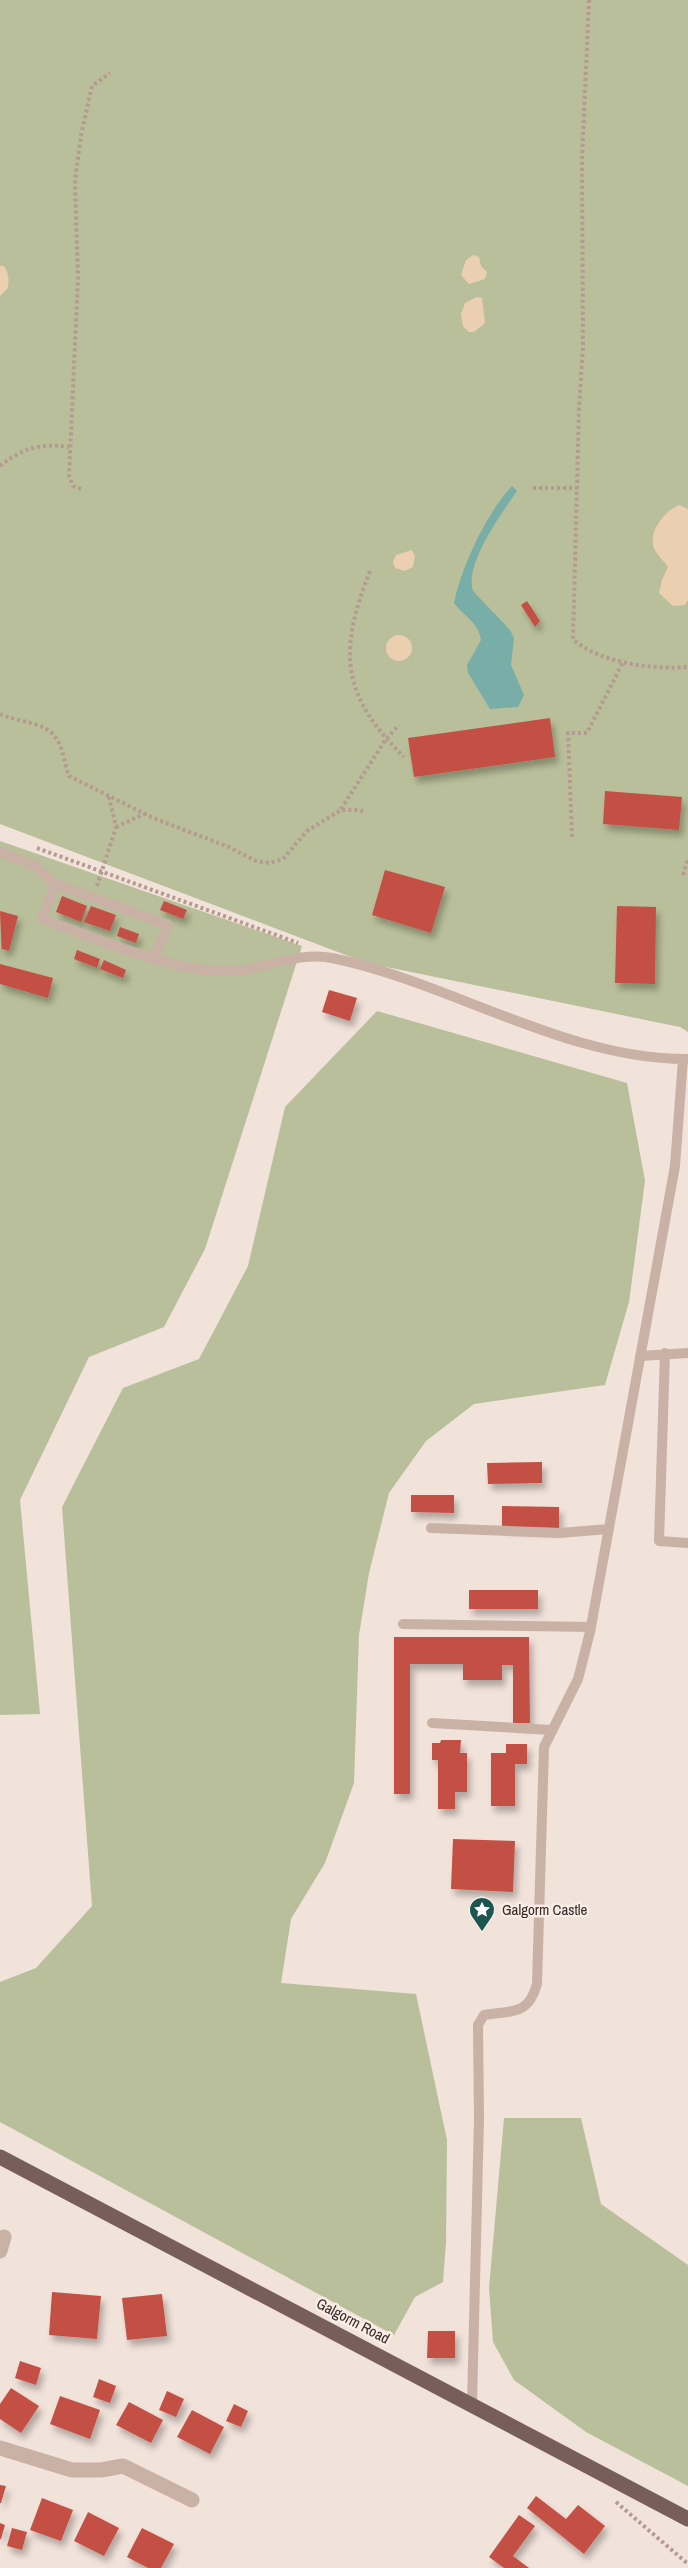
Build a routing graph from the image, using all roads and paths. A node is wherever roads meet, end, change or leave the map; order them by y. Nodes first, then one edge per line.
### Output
1 (589, 0) edge
2 (110, 73) dead end
3 (69, 447) junction
4 (0, 466) edge
5 (533, 488) dead end
6 (578, 488) junction
7 (81, 489) dead end
8 (370, 571) dead end
9 (623, 662) junction
10 (688, 667) edge
11 (0, 714) edge
12 (399, 725) dead end
13 (386, 739) junction
14 (404, 757) dead end
15 (109, 797) junction
16 (341, 810) junction
17 (366, 813) dead end
18 (144, 814) junction
19 (116, 827) junction
20 (572, 837) dead end
21 (31, 846) dead end
22 (0, 852) edge
23 (688, 859) edge
24 (103, 872) junction
25 (683, 875) dead end
26 (55, 884) junction
27 (92, 898) junction
28 (301, 943) dead end
29 (154, 957) junction
30 (686, 1059) edge
31 (665, 1353) junction
32 (688, 1353) edge
33 (640, 1356) junction
34 (431, 1528) dead end
35 (609, 1529) junction
36 (688, 1543) edge
37 (403, 1624) dead end
38 (591, 1627) junction
39 (432, 1723) dead end
40 (552, 1730) junction
41 (0, 2157) edge
42 (472, 2404) junction
43 (0, 2448) edge
44 (607, 2477) junction
45 (192, 2500) dead end
46 (688, 2519) edge
47 (688, 2564) edge

1 - 6 path
2 - 3 path
3 - 4 path
3 - 7 path
5 - 6 path
6 - 9 path
8 - 13 path
9 - 10 path
9 - 20 path
11 - 15 path
12 - 13 path
13 - 14 path
13 - 16 path
15 - 18 path
15 - 19 path
16 - 17 path
16 - 18 path
18 - 19 path
19 - 24 path
21 - 24 path
22 - 26 lane
23 - 25 path
24 - 27 path
24 - 28 path
26 - 27 lane
26 - 29 lane
27 - 29 lane
29 - 30 lane
30 - 33 lane
31 - 32 lane
31 - 33 lane
31 - 36 lane
33 - 35 lane
34 - 35 lane
35 - 38 lane
37 - 38 lane
38 - 40 lane
39 - 40 lane
40 - 42 lane
41 - 42 main road, Galgorm Road
42 - 44 main road, Galgorm Road
43 - 45 street
44 - 46 main road, Galgorm Road
44 - 47 path

